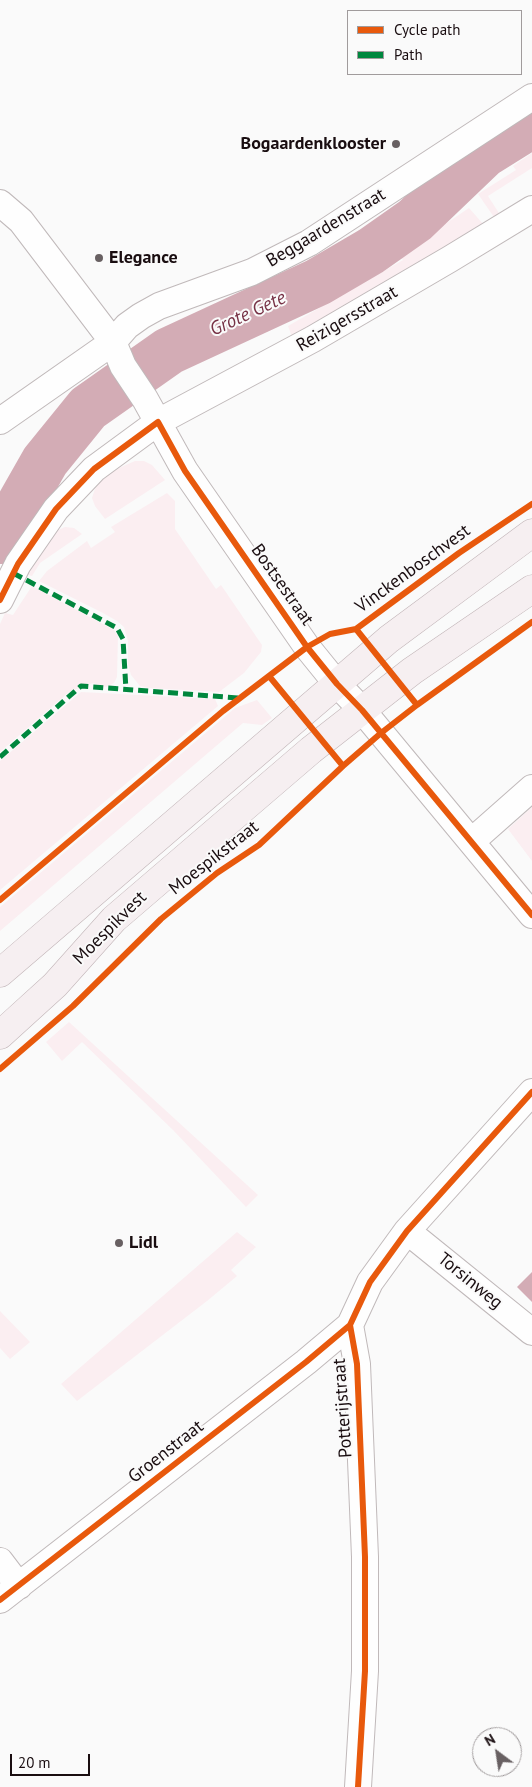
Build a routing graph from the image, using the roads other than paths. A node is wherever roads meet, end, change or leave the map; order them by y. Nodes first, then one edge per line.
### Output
1 (532, 97) edge
2 (0, 202) edge
3 (532, 210) edge
4 (113, 342) junction
5 (0, 421) edge
6 (158, 422) junction
7 (532, 533) edge
8 (532, 589) edge
9 (0, 600) edge
10 (337, 684) junction
11 (362, 710) junction
12 (532, 788) edge
13 (472, 841) junction
14 (532, 915) edge
15 (0, 973) edge
16 (0, 1035) edge
17 (532, 1092) edge
18 (407, 1231) junction
19 (350, 1326) junction
20 (532, 1332) edge
21 (0, 1562) edge
22 (9, 1593) edge
23 (358, 1787) edge

1 - 4 street, Beggaardenstraat
2 - 4 street, Bostsestraat
3 - 6 street, Reizigersstraat
4 - 5 street, Beggaardenstraat
4 - 6 street, Bostsestraat
6 - 9 street, Reizigersstraat
6 - 10 street, Bostsestraat
7 - 10 main road
8 - 11 main road
10 - 11 street, Bostsestraat
10 - 15 main road, Moespikvest
11 - 13 street, Bostsestraat
11 - 16 main road, Moespikvest
12 - 13 street
13 - 14 street, Bostsestraat
17 - 18 street
18 - 19 street
18 - 20 street, Torsinweg
19 - 22 street, Groenstraat
19 - 23 street, Potterijstraat
21 - 22 street, Groenstraat

